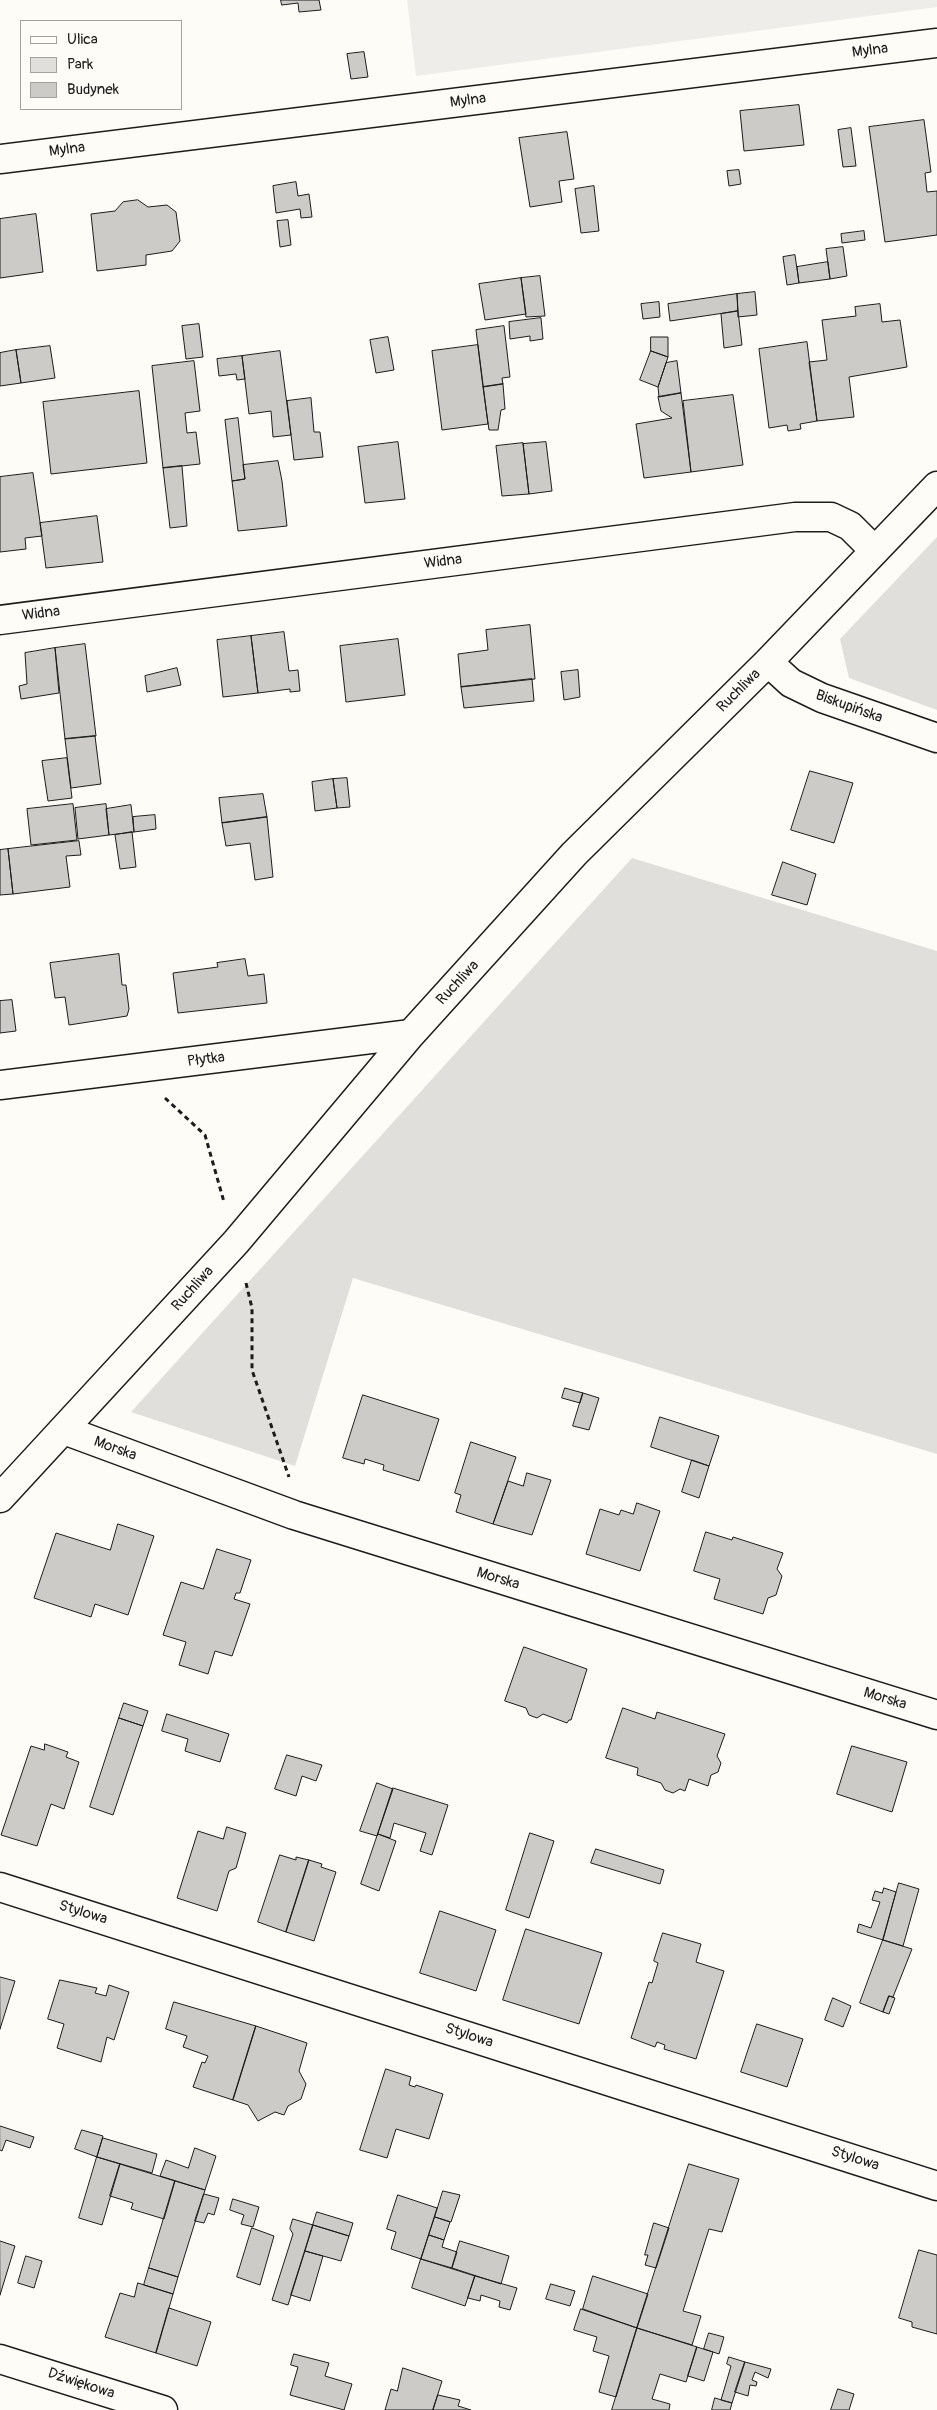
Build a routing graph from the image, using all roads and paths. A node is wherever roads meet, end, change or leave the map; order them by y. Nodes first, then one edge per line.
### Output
1 (937, 43) edge
2 (0, 159) edge
3 (937, 486) edge
4 (874, 550) junction
5 (0, 620) edge
6 (768, 662) junction
7 (937, 738) edge
8 (411, 1034) junction
9 (0, 1085) edge
10 (64, 1430) junction
11 (0, 1498) edge
12 (937, 1715) edge
13 (0, 1887) edge
14 (937, 2186) edge
15 (0, 2358) edge
16 (162, 2410) edge

1 - 2 street, Mylna
3 - 4 street, Ruchliwa
4 - 5 street, Widna
4 - 6 street, Ruchliwa
6 - 7 street, Biskupińska
6 - 8 street, Ruchliwa
8 - 9 street, Płytka
8 - 10 street, Ruchliwa
10 - 11 street, Ruchliwa
10 - 12 street, Morska
13 - 14 street, Stylowa
15 - 16 street, Dźwiękowa

